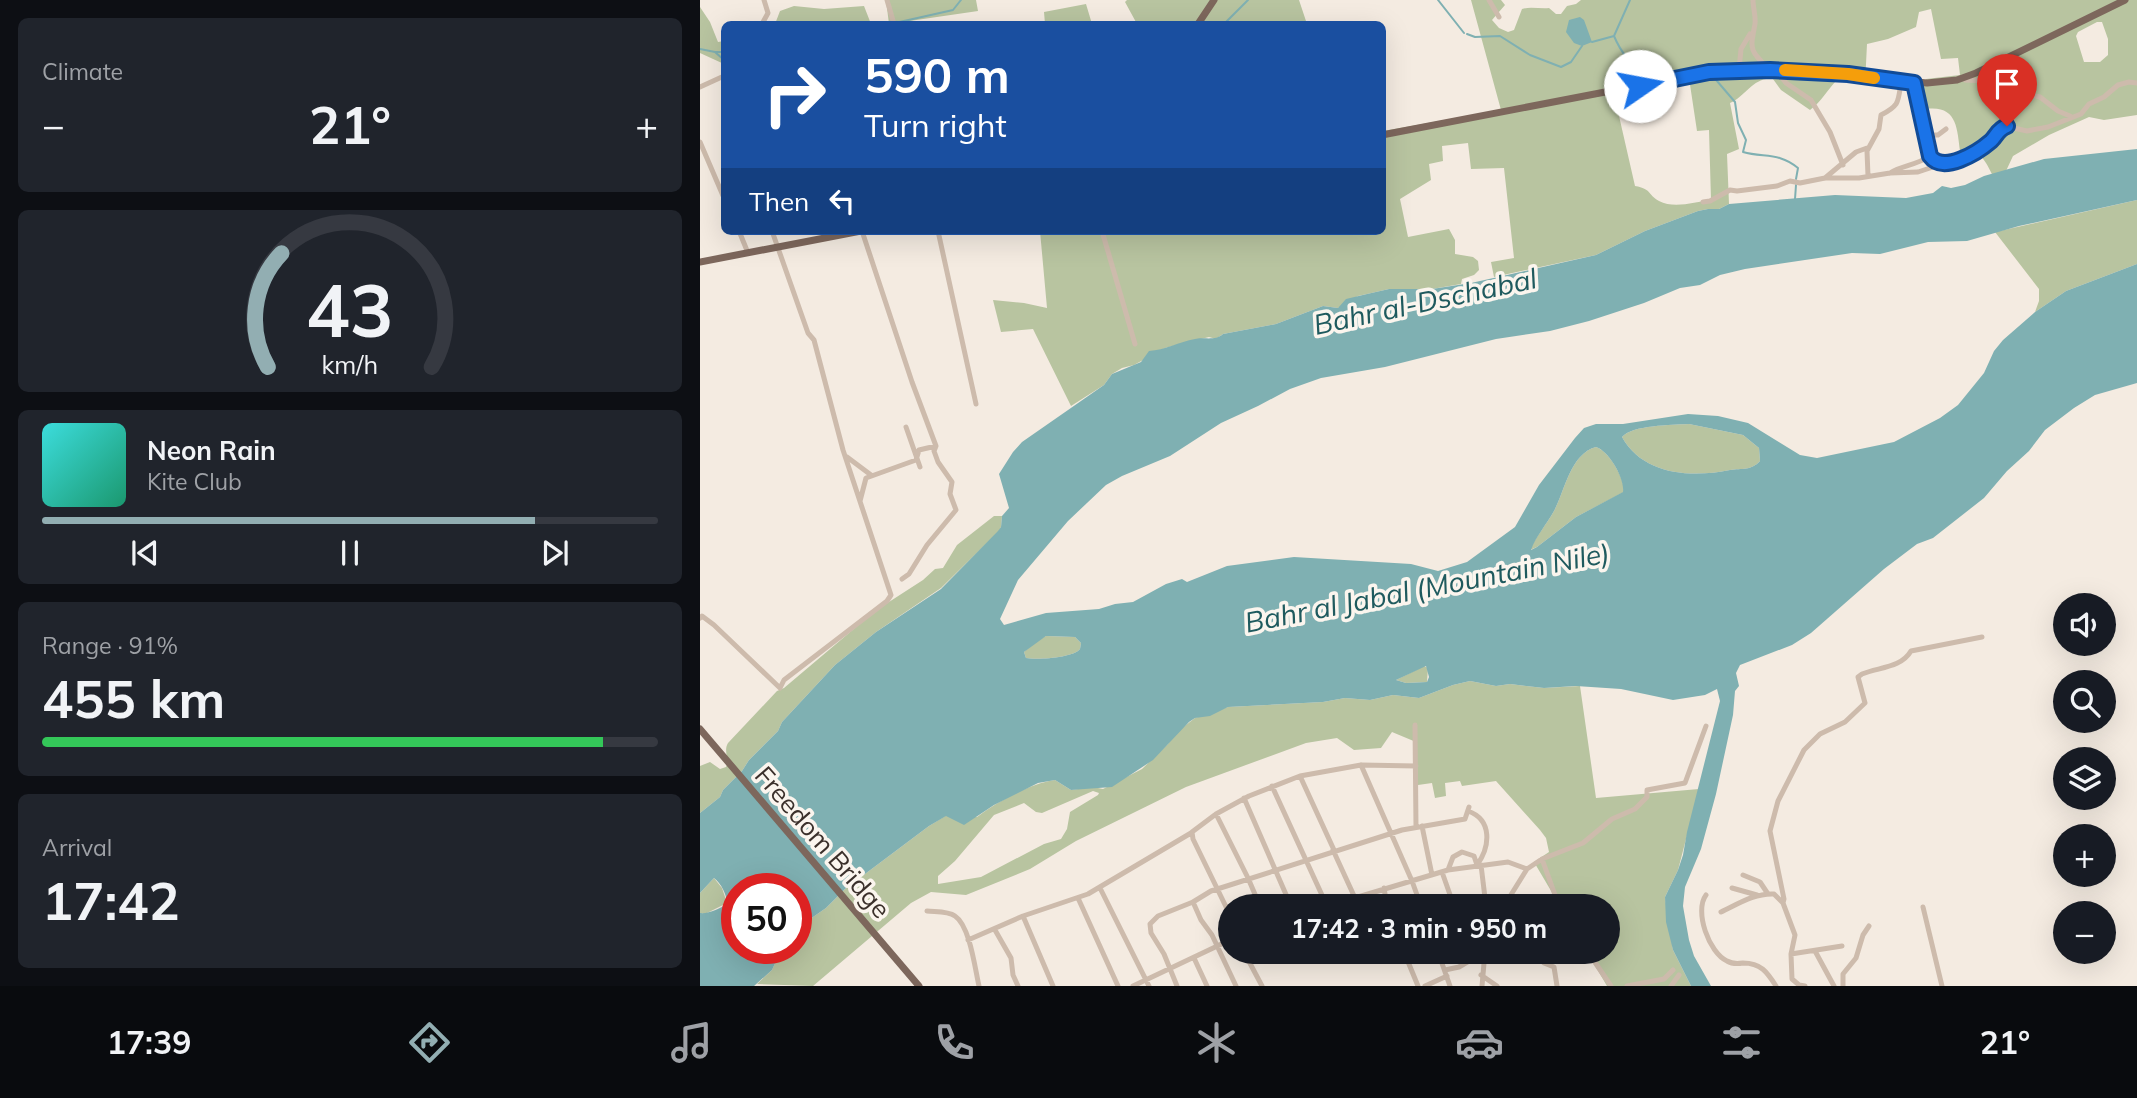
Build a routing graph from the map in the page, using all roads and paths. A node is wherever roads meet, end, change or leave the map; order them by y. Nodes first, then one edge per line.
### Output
1 (764, 0) edge
2 (887, 0) edge
3 (1214, 0) edge
4 (1489, 0) edge
5 (1753, 0) edge
6 (2125, 0) edge
7 (1499, 17) dead end
8 (764, 21) edge
9 (893, 21) edge
10 (1200, 21) edge
11 (1752, 31) junction
12 (1773, 70) junction
13 (1739, 71) junction
14 (721, 77) edge
15 (1965, 80) dead end
16 (1901, 82) junction
17 (1914, 83) junction
18 (2137, 83) edge
19 (700, 87) edge
20 (2073, 117) junction
21 (1946, 129) dead end
22 (1386, 134) edge
23 (1926, 135) junction
24 (700, 142) edge
25 (1867, 148) junction
26 (1930, 156) junction
27 (1843, 165) junction
28 (1943, 165) junction
29 (1890, 173) junction
30 (1868, 176) junction
31 (1825, 178) junction
32 (721, 191) edge
33 (1703, 202) dead end
34 (741, 235) edge
35 (774, 235) edge
36 (841, 235) edge
37 (863, 235) edge
38 (939, 235) edge
39 (1103, 235) edge
40 (779, 247) junction
41 (748, 253) junction
42 (700, 262) edge
43 (1135, 344) dead end
44 (976, 404) dead end
45 (906, 427) dead end
46 (936, 446) junction
47 (847, 457) junction
48 (916, 460) junction
49 (920, 467) dead end
50 (872, 475) junction
51 (860, 502) junction
52 (902, 579) dead end
53 (700, 618) edge
54 (1982, 637) dead end
55 (1415, 725) dead end
56 (1706, 726) dead end
57 (700, 729) edge
58 (1361, 765) junction
59 (1416, 766) junction
60 (1300, 776) junction
61 (1272, 786) junction
62 (1244, 799) junction
63 (1216, 814) junction
64 (1419, 827) junction
65 (1191, 832) junction
66 (1391, 833) junction
67 (1333, 850) junction
68 (1542, 859) junction
69 (1305, 860) junction
70 (1479, 865) junction
71 (1527, 869) junction
72 (1275, 870) junction
73 (1445, 871) junction
74 (1432, 875) junction
75 (1742, 875) dead end
76 (1248, 878) junction
77 (1412, 881) junction
78 (1780, 886) junction
79 (1100, 888) junction
80 (1384, 888) junction
81 (1732, 888) dead end
82 (1218, 889) junction
83 (1220, 894) edge
84 (1255, 894) edge
85 (1286, 894) edge
86 (1322, 894) edge
87 (1353, 894) edge
88 (1367, 894) edge
89 (1385, 894) edge
90 (1417, 894) edge
91 (1451, 894) edge
92 (1484, 894) edge
93 (1511, 894) edge
94 (1555, 894) edge
95 (1771, 894) junction
96 (1706, 895) dead end
97 (1757, 895) junction
98 (1078, 898) junction
99 (1193, 902) junction
100 (1783, 903) junction
101 (1923, 907) dead end
102 (927, 911) dead end
103 (1721, 912) dead end
104 (1023, 916) junction
105 (1869, 926) dead end
106 (995, 930) junction
107 (968, 940) junction
108 (1842, 946) dead end
109 (1218, 948) joint
110 (1815, 951) junction
111 (1791, 954) junction
112 (1194, 958) junction
113 (1226, 964) edge
114 (1250, 964) edge
115 (1410, 964) edge
116 (1443, 964) edge
117 (1464, 964) edge
118 (1483, 964) edge
119 (1546, 964) edge
120 (1596, 964) edge
121 (1170, 969) junction
122 (1673, 970) dead end
123 (1446, 973) junction
124 (1481, 975) junction
125 (1679, 975) dead end
126 (1792, 979) junction
127 (1147, 983) edge
128 (920, 986) edge
129 (979, 986) edge
130 (1018, 986) edge
131 (1053, 986) edge
132 (1118, 986) edge
133 (1133, 986) edge
134 (1177, 986) edge
135 (1207, 986) edge
136 (1236, 986) edge
137 (1262, 986) edge
138 (1418, 986) edge
139 (1425, 986) edge
140 (1450, 986) edge
141 (1482, 986) edge
142 (1497, 986) edge
143 (1558, 986) edge
144 (1611, 986) edge
145 (1627, 986) edge
146 (1671, 986) edge
147 (1776, 986) edge
148 (1793, 986) edge
149 (1805, 986) edge
150 (1834, 986) edge
151 (1843, 986) edge
152 (1942, 986) edge

1 - 8 street
2 - 9 street
3 - 10 main road
4 - 7 street
5 - 11 street
6 - 17 main road
11 - 12 street
11 - 13 street
12 - 13 main road
12 - 16 main road
12 - 27 street
13 - 22 main road
14 - 19 street
15 - 20 street
16 - 17 main road
16 - 25 street
17 - 23 street
18 - 20 street
20 - 28 street
21 - 23 street
23 - 26 street
24 - 32 street
25 - 27 street
25 - 30 street
26 - 28 street
26 - 29 street
27 - 31 street
28 - 29 street
29 - 30 street
30 - 31 street
31 - 33 street
34 - 41 street
35 - 40 street
36 - 40 main road
37 - 46 street
38 - 44 street
39 - 43 street
40 - 41 main road
40 - 47 street
41 - 42 main road
45 - 48 street
46 - 48 street
46 - 52 street
47 - 50 street
47 - 51 street
48 - 49 street
48 - 50 street
50 - 51 street
51 - 53 street
54 - 78 street
55 - 59 street
56 - 68 street
57 - 128 main road, Freedom Bridge
58 - 59 street
58 - 60 street
58 - 66 street
59 - 64 street
60 - 61 street
60 - 67 street
61 - 62 street
61 - 69 street
62 - 63 street
62 - 72 street
63 - 65 street
63 - 76 street
64 - 66 street
64 - 70 street
64 - 74 street
65 - 79 street
65 - 82 street
66 - 67 street
66 - 77 street
67 - 69 street
67 - 87 street
68 - 71 street
68 - 94 street
69 - 72 street
69 - 86 street
70 - 71 street
70 - 73 street
70 - 73 street
70 - 92 street
71 - 93 street
72 - 76 street
72 - 85 street
73 - 74 street
73 - 91 street
74 - 77 street
75 - 95 street
76 - 82 street
76 - 84 street
77 - 80 street
77 - 90 street
78 - 95 street
78 - 100 street
79 - 98 street
79 - 127 street
80 - 88 street
80 - 89 street
81 - 97 street
82 - 83 street
82 - 99 street
95 - 97 street
95 - 100 street
96 - 147 street
97 - 103 street
98 - 104 street
98 - 132 street
99 - 109 street
99 - 121 street
100 - 111 street
101 - 152 street
102 - 107 street
104 - 106 street
104 - 131 street
105 - 151 street
106 - 107 street
106 - 130 street
107 - 129 street
108 - 110 street
109 - 112 street
110 - 111 street
110 - 150 street
111 - 126 street
112 - 121 street
112 - 135 street
113 - 136 street
114 - 137 street
115 - 138 street
116 - 123 street
117 - 123 street
118 - 124 street
119 - 143 street
120 - 144 street
121 - 127 street
121 - 134 street
122 - 145 street
123 - 139 street
123 - 140 street
124 - 141 street
124 - 142 street
125 - 146 street
126 - 148 street
126 - 149 street
127 - 133 street

